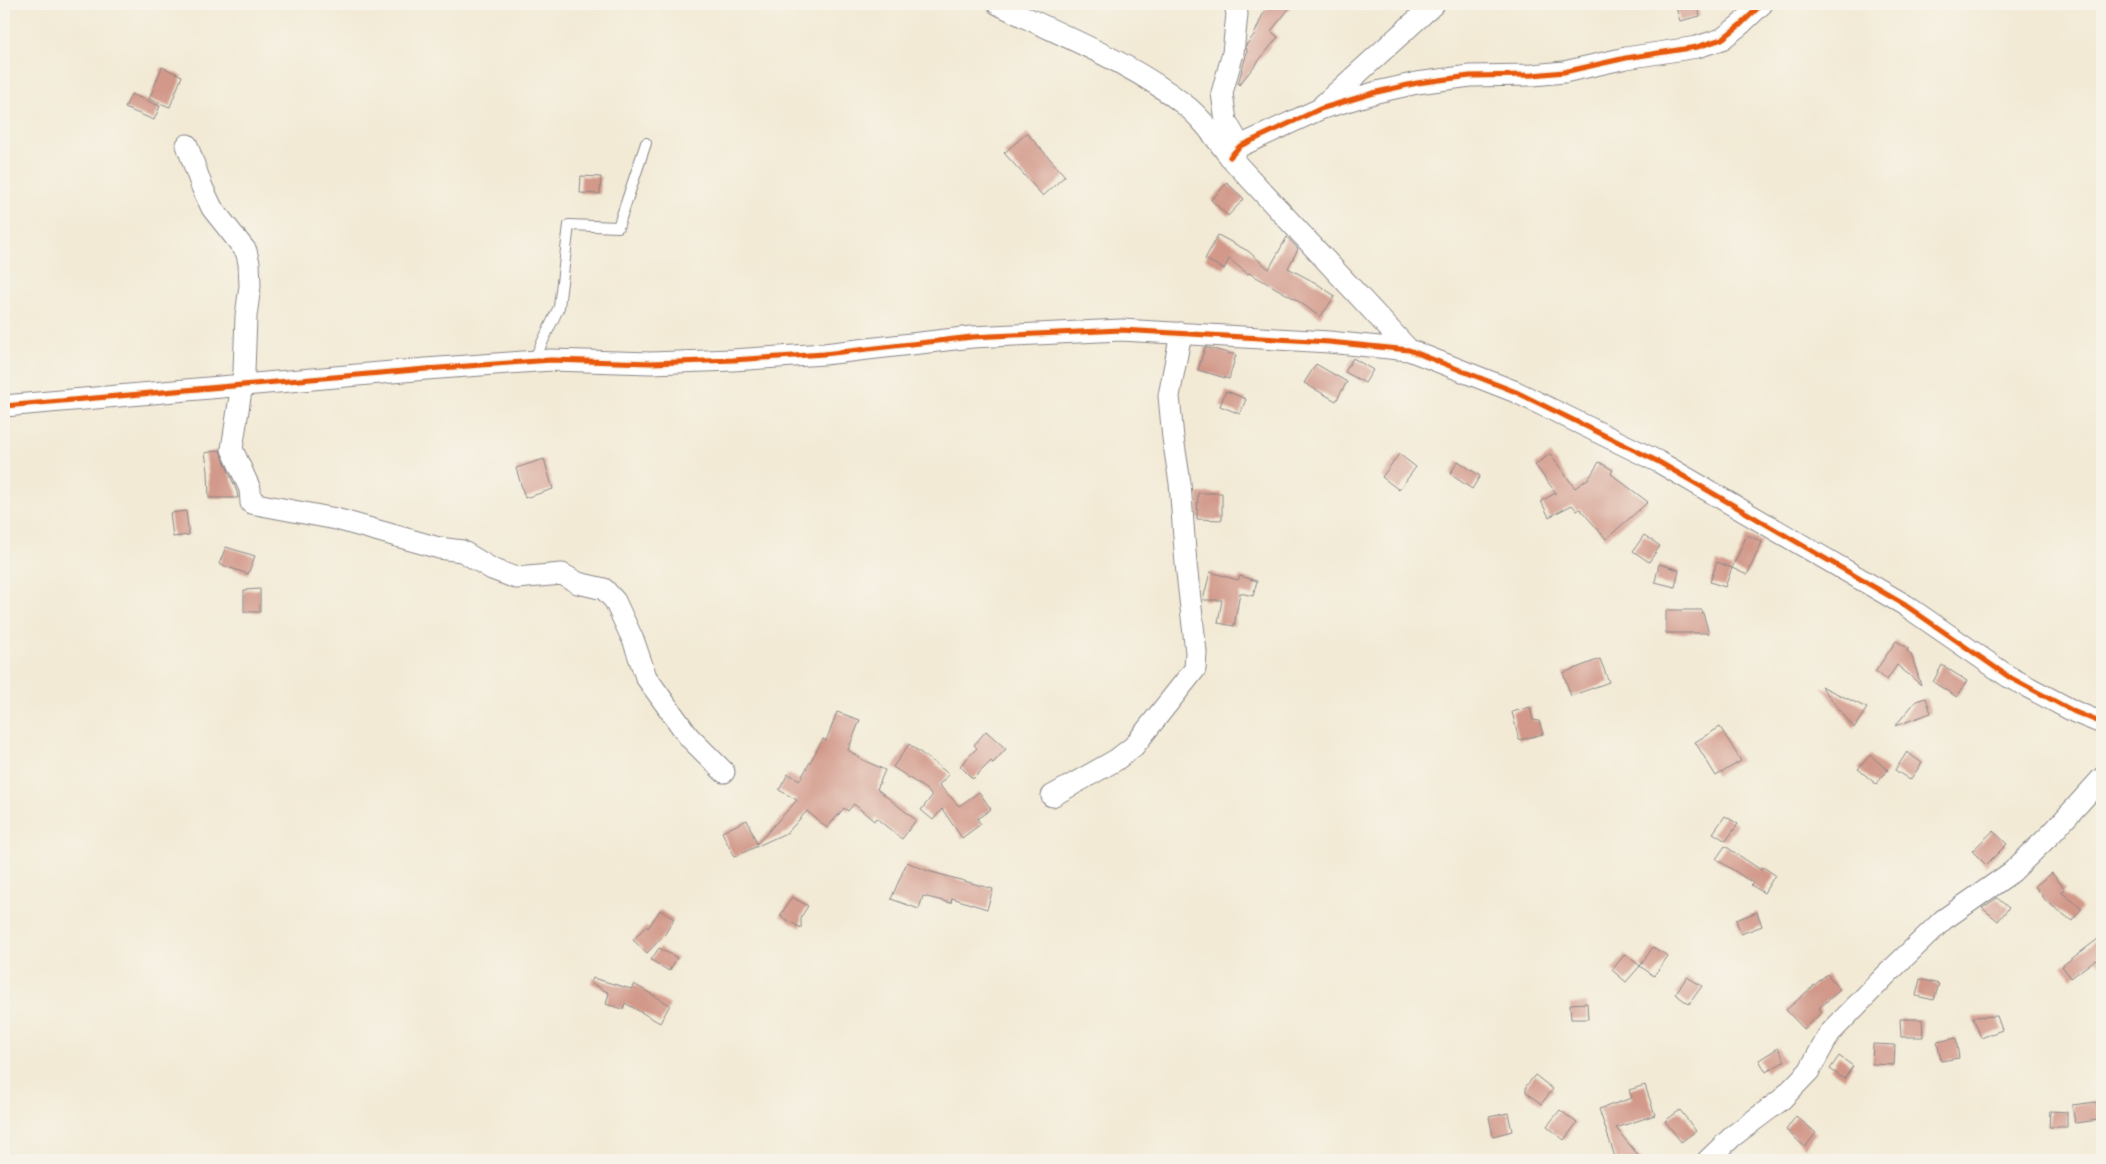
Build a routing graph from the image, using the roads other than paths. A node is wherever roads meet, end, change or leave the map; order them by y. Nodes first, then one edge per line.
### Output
1 (998, 4) edge
2 (1235, 4) edge
3 (1434, 4) edge
4 (1762, 4) edge
5 (1320, 109) junction
6 (646, 143) dead end
7 (187, 145) dead end
8 (1235, 151) junction
9 (1181, 333) junction
10 (1409, 350) junction
11 (533, 362) junction
12 (241, 385) junction
13 (4, 406) edge
14 (2102, 723) edge
15 (724, 772) dead end
16 (2102, 778) edge
17 (1052, 796) dead end
18 (1708, 1160) edge

1 - 8 street
2 - 8 street
3 - 5 street
4 - 5 street
5 - 8 street
6 - 11 lane
7 - 12 street
8 - 10 street
9 - 10 street
9 - 11 street
9 - 17 street
10 - 14 street
11 - 12 street
12 - 13 street
12 - 15 street
16 - 18 street

